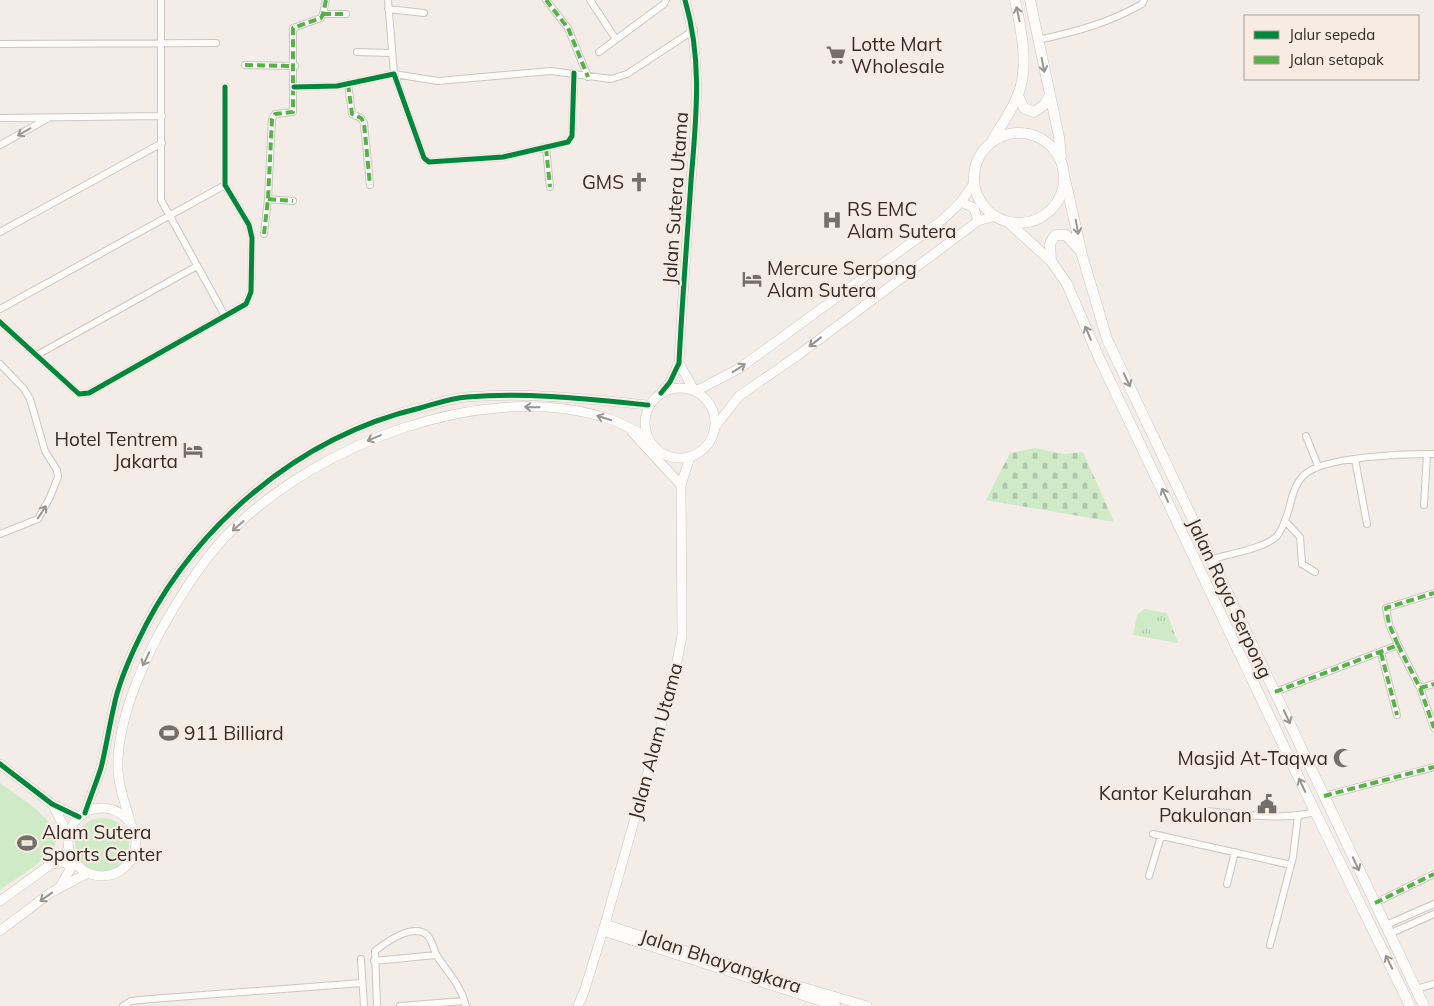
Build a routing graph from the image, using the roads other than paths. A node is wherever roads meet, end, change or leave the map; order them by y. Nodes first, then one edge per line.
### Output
1 (161, 0) edge
2 (326, 0) edge
3 (388, 0) edge
4 (546, 0) edge
5 (590, 0) edge
6 (666, 0) edge
7 (685, 0) edge
8 (1015, 0) edge
9 (1030, 0) edge
10 (1144, 0) edge
11 (388, 9) junction
12 (424, 13) dead end
13 (324, 14) junction
14 (346, 14) dead end
15 (694, 30) junction
16 (615, 38) junction
17 (1038, 40) junction
18 (162, 43) junction
19 (216, 43) dead end
20 (0, 44) edge
21 (357, 52) dead end
22 (599, 52) dead end
23 (391, 53) junction
24 (245, 65) dead end
25 (295, 66) junction
26 (394, 74) junction
27 (574, 74) junction
28 (588, 76) junction
29 (348, 84) junction
30 (225, 87) dead end
31 (294, 87) junction
32 (1050, 95) junction
33 (1018, 96) junction
34 (162, 116) junction
35 (0, 118) edge
36 (48, 118) junction
37 (991, 142) junction
38 (162, 143) junction
39 (0, 145) edge
40 (546, 148) junction
41 (1061, 159) junction
42 (1065, 179) junction
43 (974, 183) junction
44 (225, 185) junction
45 (370, 186) dead end
46 (550, 187) dead end
47 (268, 199) junction
48 (293, 201) dead end
49 (961, 202) junction
50 (168, 215) junction
51 (995, 216) junction
52 (978, 221) junction
53 (1008, 222) junction
54 (0, 232) edge
55 (264, 234) dead end
56 (1081, 252) junction
57 (1051, 261) junction
58 (197, 266) junction
59 (0, 309) edge
60 (225, 316) junction
61 (0, 322) edge
62 (37, 355) junction
63 (679, 363) junction
64 (0, 364) edge
65 (695, 391) junction
66 (661, 393) junction
67 (648, 405) junction
68 (626, 426) junction
69 (715, 426) junction
70 (1306, 436) dead end
71 (646, 437) junction
72 (1430, 454) edge
73 (690, 457) junction
74 (1355, 459) junction
75 (1318, 466) junction
76 (681, 485) junction
77 (1424, 505) dead end
78 (1285, 521) junction
79 (1367, 524) dead end
80 (0, 534) edge
81 (1213, 559) junction
82 (1315, 572) dead end
83 (1434, 594) edge
84 (1398, 645) junction
85 (1381, 653) junction
86 (1434, 684) edge
87 (1420, 688) junction
88 (1275, 692) junction
89 (1397, 715) dead end
90 (1434, 728) edge
91 (0, 764) edge
92 (1434, 767) edge
93 (1324, 796) junction
94 (52, 804) junction
95 (1205, 811) dead end
96 (1315, 812) junction
97 (82, 815) junction
98 (1298, 816) junction
99 (131, 824) junction
100 (1153, 834) dead end
101 (1161, 836) junction
102 (69, 837) junction
103 (70, 851) junction
104 (1235, 852) junction
105 (51, 865) junction
106 (1291, 865) junction
107 (88, 873) junction
108 (1434, 874) edge
109 (1149, 876) dead end
110 (1228, 884) dead end
111 (60, 887) junction
112 (0, 901) edge
113 (1375, 903) junction
114 (1434, 904) edge
115 (1434, 914) edge
116 (1409, 916) junction
117 (1412, 924) junction
118 (604, 927) junction
119 (1388, 930) junction
120 (0, 931) edge
121 (1270, 945) dead end
122 (436, 955) junction
123 (361, 959) dead end
124 (374, 961) junction
125 (362, 983) junction
126 (1434, 984) edge
127 (1416, 990) junction
128 (584, 992) junction
129 (152, 1002) edge
130 (465, 1003) edge
131 (131, 1004) edge
132 (123, 1006) edge
133 (364, 1006) edge
134 (377, 1006) edge
135 (400, 1006) edge
136 (578, 1006) edge
137 (584, 1006) edge
138 (836, 1006) edge
139 (867, 1006) edge
140 (1410, 1006) edge
141 (1424, 1006) edge

1 - 18 street
2 - 13 street
3 - 11 street
4 - 28 street
5 - 16 street
6 - 16 street
7 - 15 main road, Jalan Sutera Utama
33 -> 8 main road
9 - 17 main road
10 - 17 street
11 - 12 street
11 - 23 street
13 - 14 street
13 - 25 street
15 - 28 street
15 - 63 main road, Jalan Sutera Utama
16 - 22 street
17 -> 32 main road
18 - 19 street
18 - 20 street
18 - 34 street
21 - 23 street
23 - 26 street
24 - 25 street
25 - 31 street
26 - 27 street
26 - 29 street
26 - 40 street
27 - 28 street
27 - 40 street
29 - 31 street
29 - 45 street
30 - 44 street
31 - 47 street
32 - 33 main road
32 - 41 main road
33 - 37 main road
34 - 36 street
34 - 38 street
35 - 36 street
36 -> 39 street
37 - 41 main road
37 - 43 main road
38 - 50 street
38 - 54 street
40 - 46 street
41 - 42 main road
42 - 53 main road
42 -> 56 main road, Jalan Raya Serpong
43 - 49 main road
43 - 51 main road
44 - 50 street
44 - 60 street
47 - 48 street
47 - 55 street
49 - 52 main road
65 -> 49 main road
50 - 58 street
50 - 59 street
51 - 52 main road
51 - 53 main road
52 -> 69 main road
53 - 57 main road, Jalan Raya Serpong
56 - 57 main road
56 -> 81 main road, Jalan Raya Serpong
96 -> 57 main road, Jalan Raya Serpong
58 - 60 street
58 - 62 street
60 - 62 street
61 - 62 street
63 - 65 main road
63 - 66 main road, Jalan Sutera Utama
80 -> 64 street
65 - 66 main road
65 - 69 main road
66 - 67 main road
67 - 71 main road
67 - 97 main road
68 - 71 main road
68 - 76 main road
68 -> 99 main road
69 - 73 main road
70 - 75 street
71 - 73 main road
72 - 74 street
72 - 77 street
73 - 76 main road, Jalan Alam Utama
74 - 75 street
74 - 79 street
75 - 78 street
76 - 118 main road, Jalan Alam Utama
78 - 81 street
78 - 82 street
81 - 88 main road, Jalan Raya Serpong
83 - 84 street
84 - 85 street
84 - 87 street
85 - 88 street
85 - 89 street
86 - 87 street
87 - 90 street
88 -> 93 main road, Jalan Raya Serpong
91 - 94 main road
92 - 93 street
93 -> 113 main road, Jalan Raya Serpong
94 - 97 main road
94 - 102 main road
95 - 98 street
96 - 98 street
140 -> 96 main road, Jalan Raya Serpong
97 - 99 main road
97 - 102 main road
98 - 106 street
99 - 107 main road
100 - 101 street
101 - 104 street
101 - 109 street
102 - 103 main road
103 - 105 main road
103 - 107 main road
104 - 106 street
104 - 110 street
105 - 111 main road
105 - 112 main road
106 - 121 street
107 - 111 main road
108 - 113 street
111 -> 120 main road
113 - 119 main road, Jalan Raya Serpong
114 - 116 street
115 - 117 street
116 - 117 street
116 - 119 street
117 - 119 street
118 - 128 main road, Jalan Alam Utama
118 - 138 main road, Jalan Bhayangkara
118 - 139 main road, Jalan Bhayangkara
119 - 127 main road, Jalan Raya Serpong
122 - 124 street
122 - 124 street
122 - 130 street
123 - 125 street
124 - 134 street
125 - 129 street
125 - 133 street
126 - 127 street
127 - 141 main road, Jalan Raya Serpong
128 - 136 main road, Jalan Alam Utama
128 - 137 main road, Jalan Alam Utama
129 - 131 street
130 - 135 street
131 - 132 street

